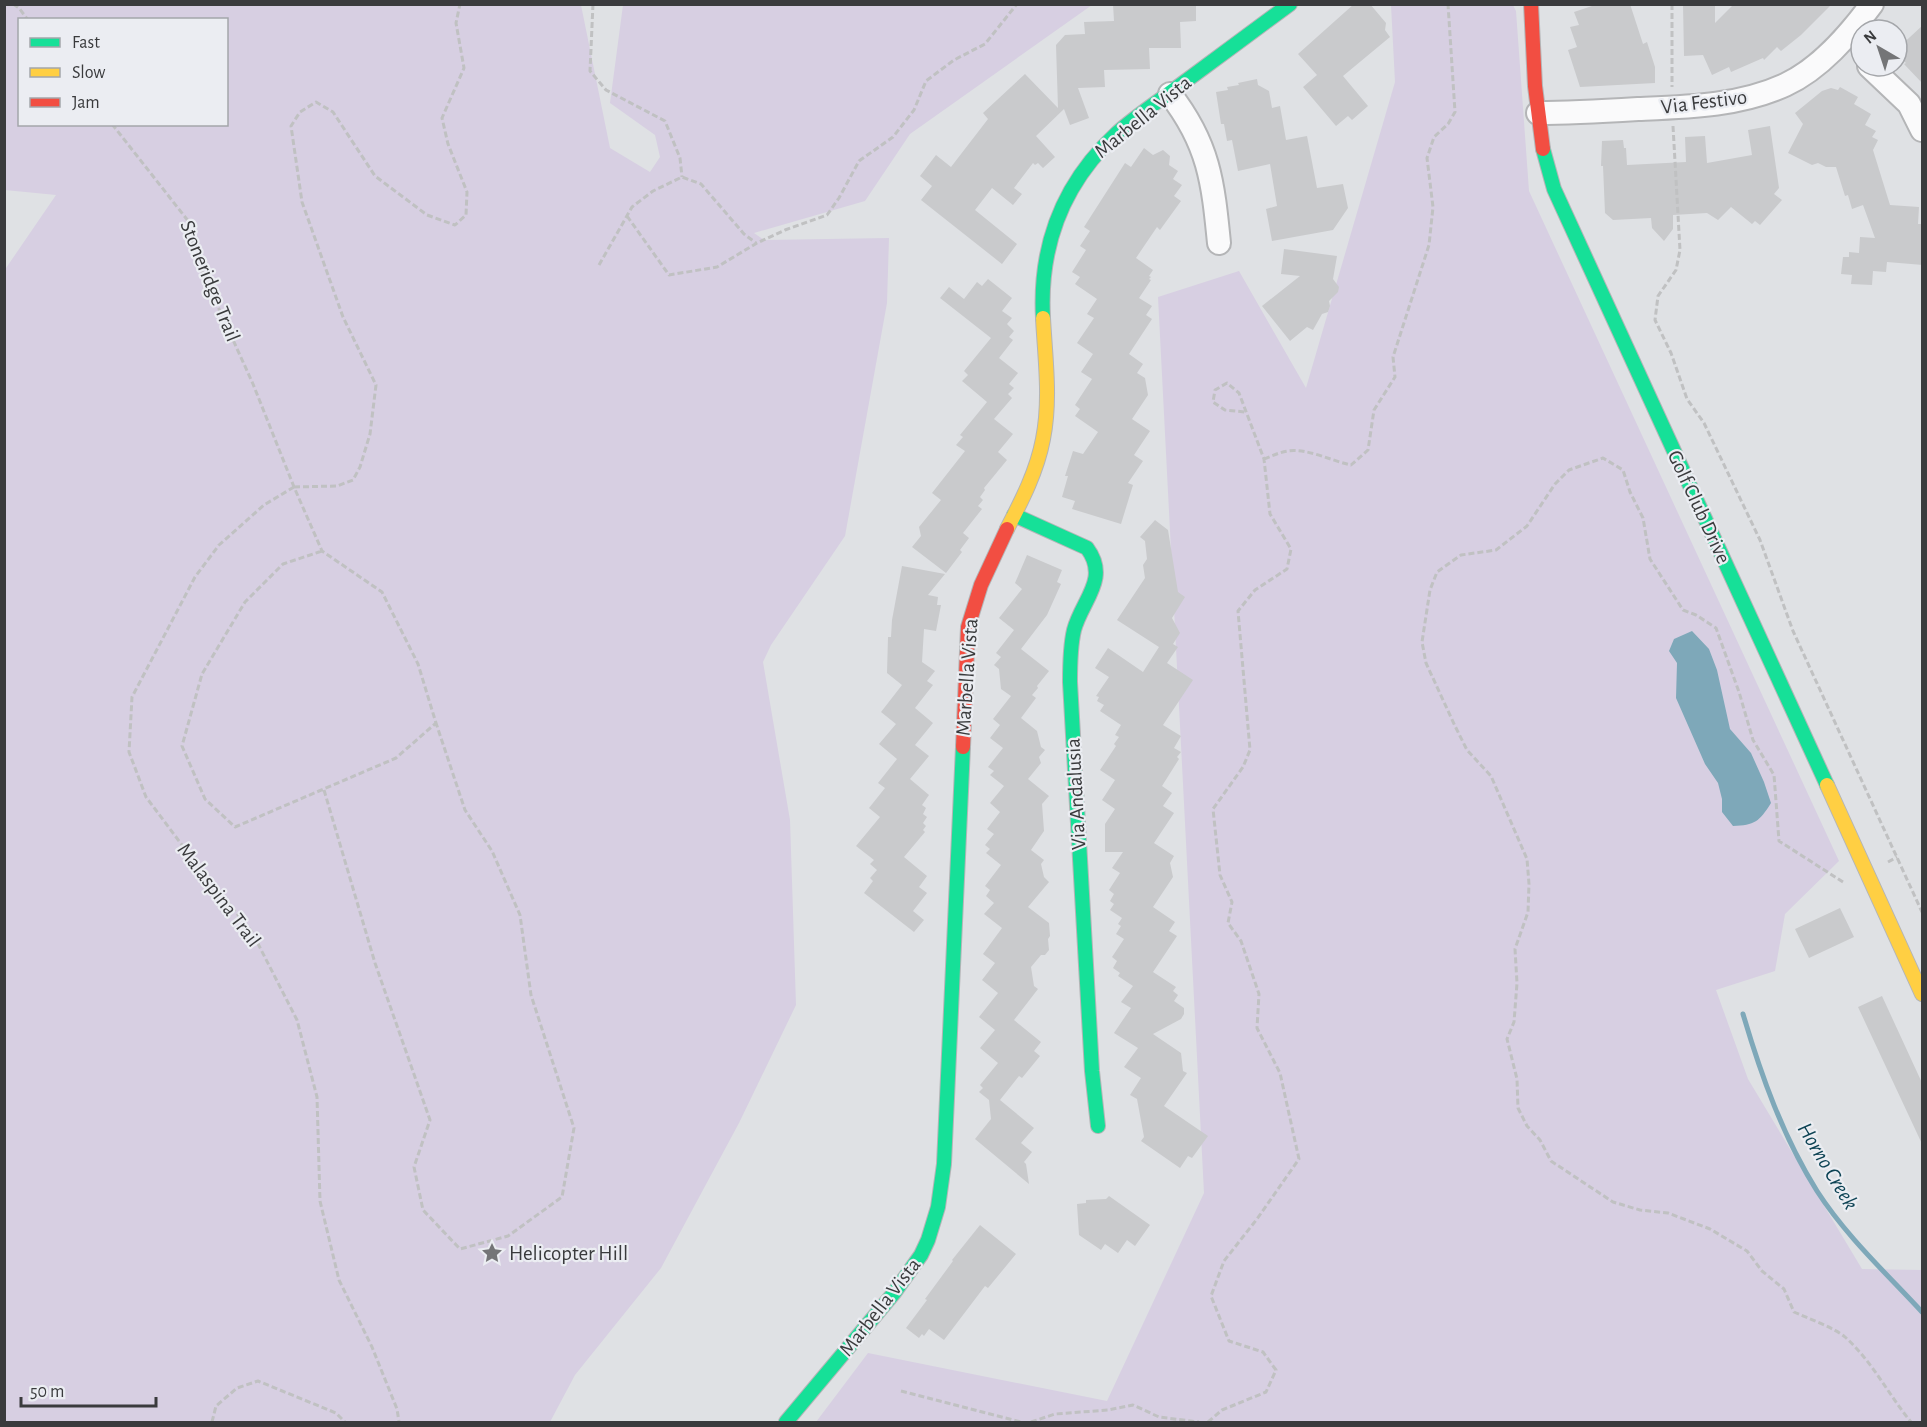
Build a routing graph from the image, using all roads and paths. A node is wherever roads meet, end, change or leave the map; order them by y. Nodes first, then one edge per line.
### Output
1 (13, 4) edge
2 (460, 4) edge
3 (593, 4) edge
4 (1017, 4) edge
5 (1290, 4) edge
6 (1448, 4) edge
7 (1531, 4) edge
8 (1672, 4) edge
9 (1872, 4) edge
10 (26, 18) edge
11 (1841, 41) junction
12 (1849, 48) edge
13 (1882, 78) edge
14 (1170, 94) junction
15 (1672, 108) junction
16 (1538, 113) junction
17 (114, 126) edge
18 (1923, 130) edge
19 (682, 177) junction
20 (627, 216) junction
21 (756, 243) junction
22 (1219, 243) dead end
23 (599, 265) dead end
24 (1245, 412) junction
25 (1264, 459) junction
26 (294, 487) junction
27 (1014, 515) junction
28 (322, 551) junction
29 (436, 723) junction
30 (324, 790) junction
31 (1897, 857) junction
32 (1867, 873) junction
33 (1923, 912) edge
34 (1923, 994) edge
35 (1098, 1126) dead end
36 (901, 1391) dead end
37 (212, 1422) edge
38 (345, 1422) edge
39 (399, 1422) edge
40 (786, 1422) edge
41 (1021, 1422) edge
42 (1031, 1422) edge
43 (1198, 1422) edge
44 (1208, 1422) edge
45 (1911, 1422) edge

1 - 10 path
2 - 26 path
3 - 19 path
4 - 21 path
5 - 14 street, Marbella Vista
6 - 25 path
7 - 16 street, Golf Club Drive
8 - 15 path
9 - 11 street, Via Festivo
11 - 12 street
11 - 15 street, Via Festivo
13 - 18 street
14 - 22 street
14 - 27 street, Marbella Vista
15 - 16 street, Via Festivo
15 - 31 path
16 - 32 street, Golf Club Drive
17 - 26 path, Stoneridge Trail
19 - 20 path
19 - 21 path
20 - 21 path
20 - 23 path
24 - 24 path
24 - 25 path
25 - 44 path
26 - 28 path, Stoneridge Trail
26 - 39 path, Malaspina Trail
27 - 35 street, Via Andalusia
27 - 40 street, Marbella Vista
28 - 29 path
28 - 30 path
29 - 30 path
29 - 30 path
31 - 32 path
31 - 33 path
32 - 34 street, Golf Club Drive
32 - 45 path
36 - 41 path
37 - 38 path
42 - 43 path

